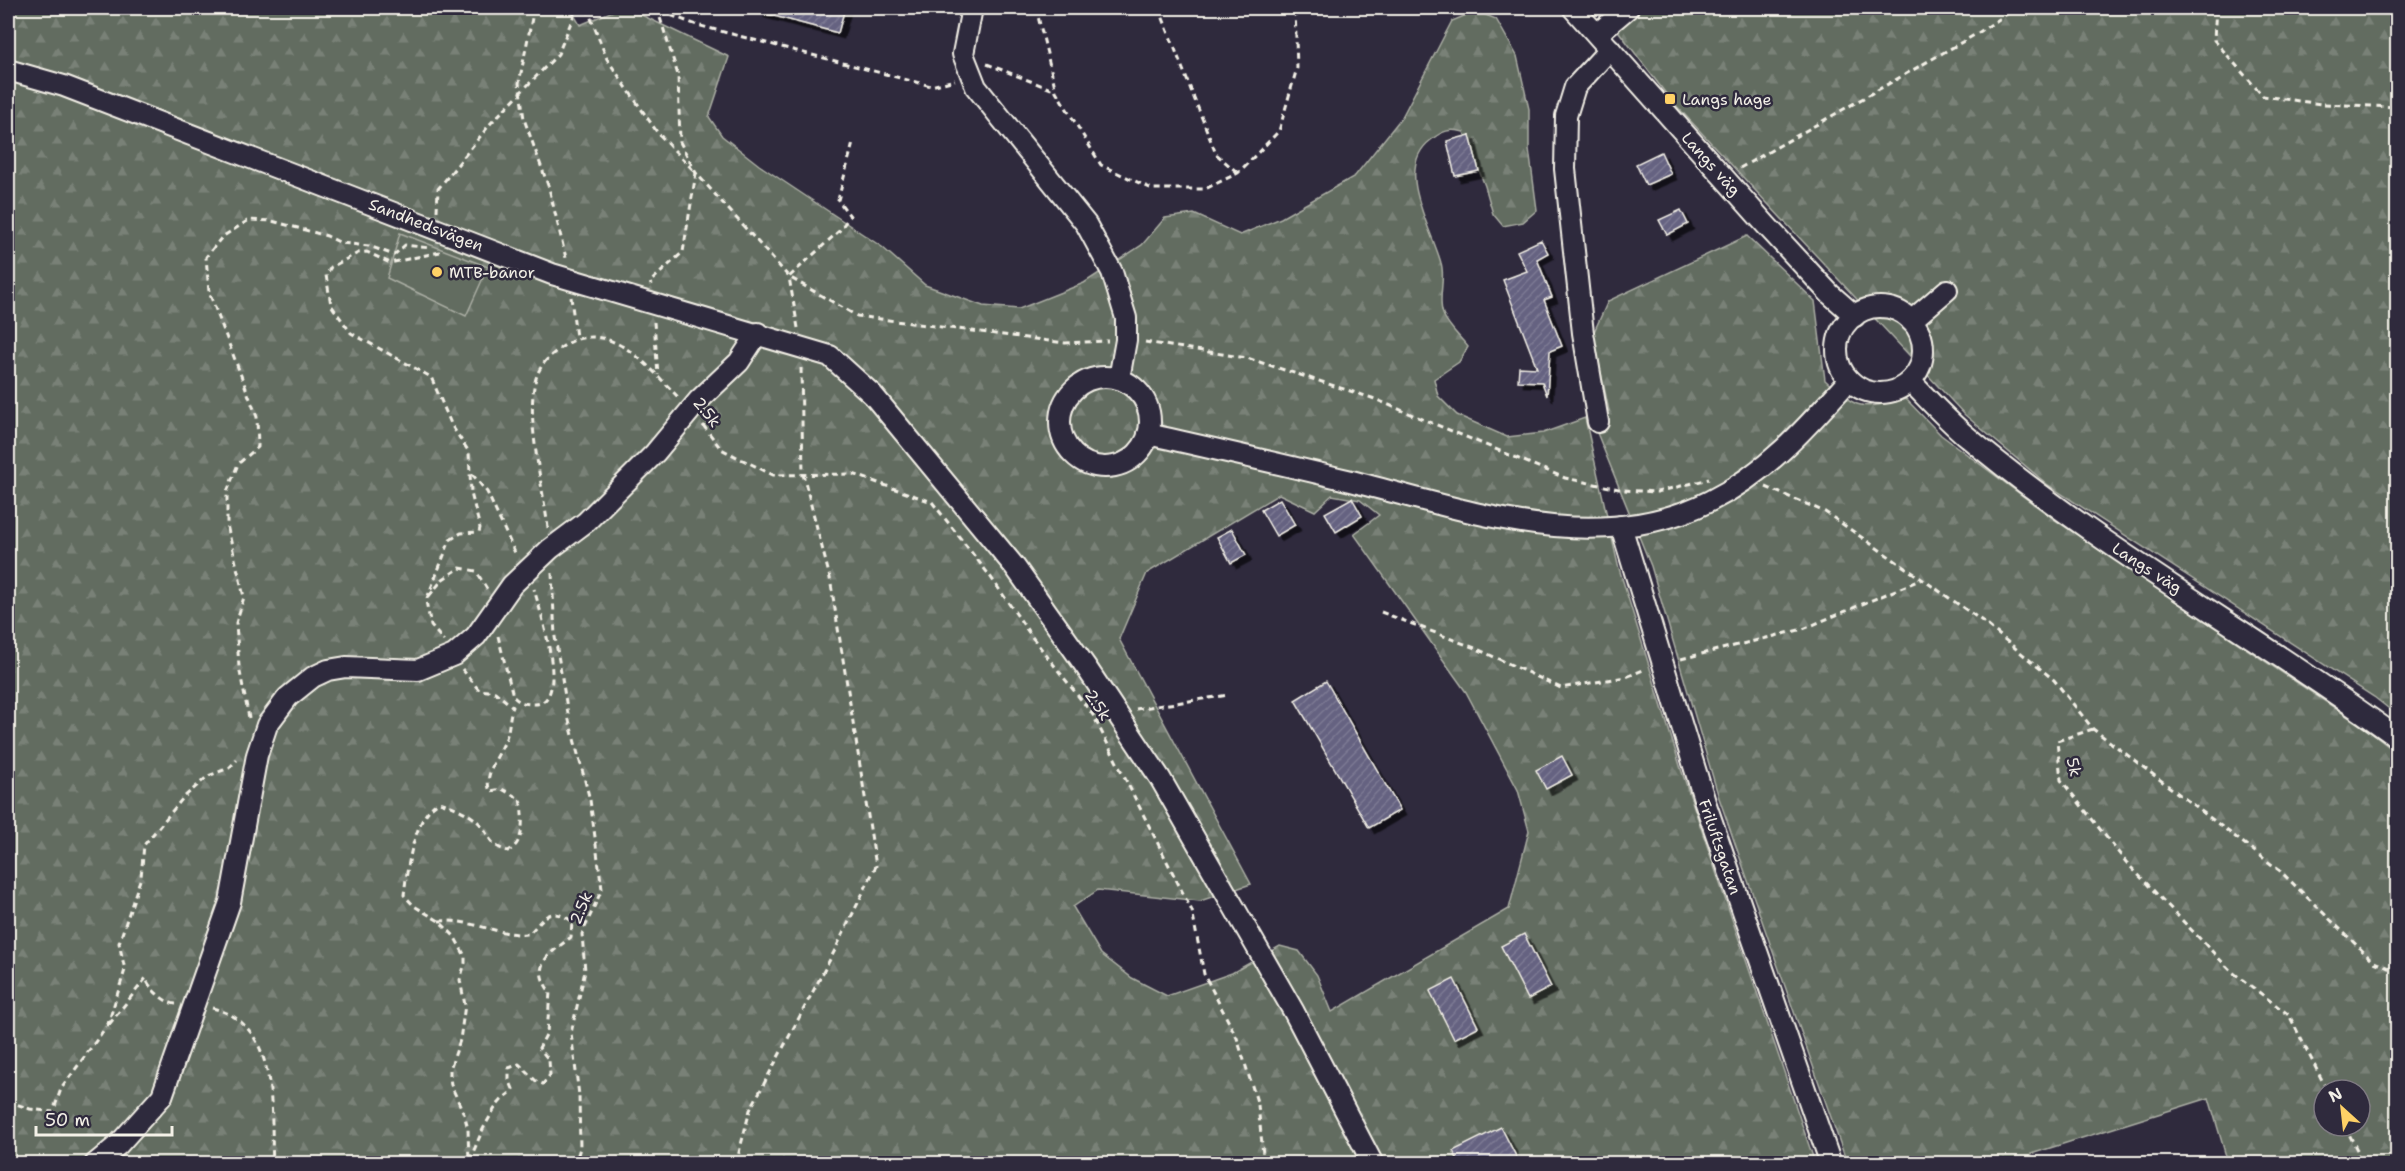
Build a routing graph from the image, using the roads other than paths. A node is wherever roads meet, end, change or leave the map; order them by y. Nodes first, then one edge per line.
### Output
1 (972, 8) edge
2 (1573, 8) edge
3 (1628, 8) edge
4 (1603, 42) junction
5 (8, 70) edge
6 (1947, 290) dead end
7 (1855, 316) junction
8 (1911, 321) junction
9 (759, 333) junction
10 (1119, 379) junction
11 (1849, 380) junction
12 (1910, 381) junction
13 (1598, 422) dead end
14 (1148, 434) junction
15 (1621, 526) junction
16 (2397, 738) edge
17 (95, 1164) edge
18 (1372, 1164) edge
19 (1831, 1164) edge

1 - 10 street
2 - 4 street, Langs väg
3 - 4 street
4 - 7 street, Langs väg
4 - 13 street
5 - 9 street, Sandhedsvägen
6 - 8 street
7 - 8 street
7 - 11 street
8 - 12 street
9 - 17 street
9 - 18 street, Sandhedsvägen
10 - 14 street
10 - 14 street
11 - 12 street
11 - 15 street
12 - 16 street, Langs väg
14 - 15 street
15 - 19 street, Friluftsgatan

